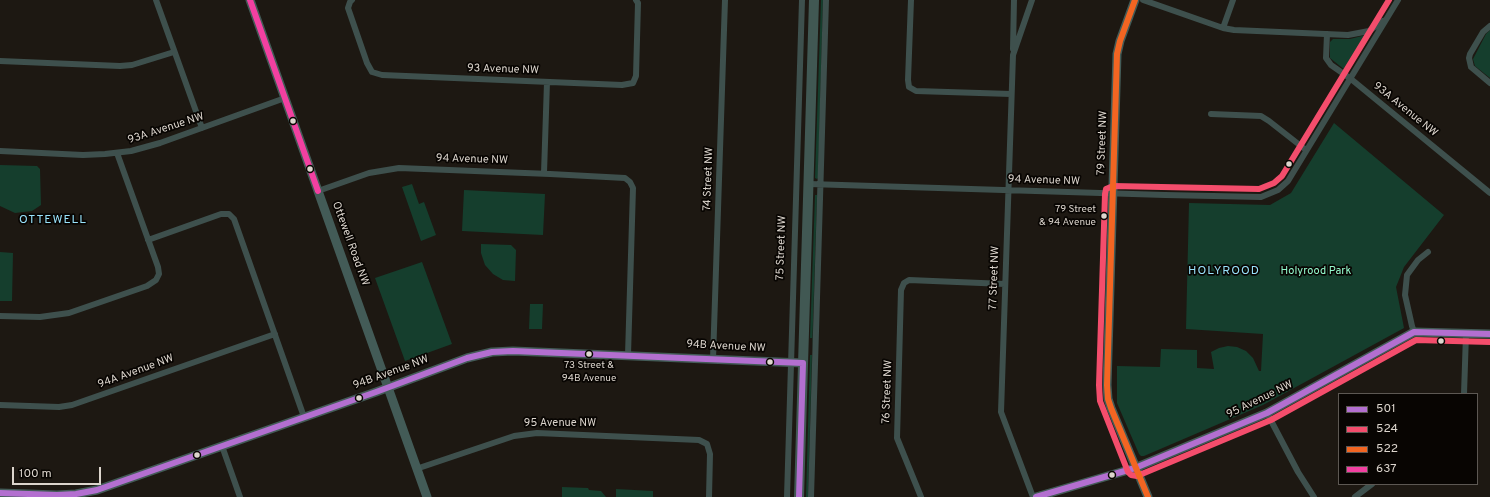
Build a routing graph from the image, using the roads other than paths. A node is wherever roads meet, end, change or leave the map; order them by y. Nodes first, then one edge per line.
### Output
1 (156, 0) edge
2 (250, 0) edge
3 (636, 0) edge
4 (725, 0) edge
5 (802, 0) edge
6 (814, 0) edge
7 (826, 0) edge
8 (911, 0) edge
9 (1014, 0) edge
10 (1032, 0) edge
11 (1135, 0) edge
12 (1143, 0) edge
13 (1233, 0) edge
14 (1398, 0) edge
15 (351, 1) edge
16 (1386, 20) junction
17 (1490, 26) edge
18 (1223, 28) junction
19 (1327, 34) junction
20 (174, 52) junction
21 (1013, 54) junction
22 (0, 61) edge
23 (1351, 79) junction
24 (547, 82) junction
25 (1490, 82) edge
26 (1011, 94) junction
27 (285, 98) junction
28 (1211, 114) dead end
29 (202, 128) junction
30 (1306, 150) junction
31 (0, 151) edge
32 (118, 153) junction
33 (544, 173) junction
34 (809, 184) junction
35 (820, 185) junction
36 (1008, 190) junction
37 (318, 191) junction
38 (1490, 193) edge
39 (1113, 194) junction
40 (148, 240) junction
41 (1428, 252) dead end
42 (1005, 284) junction
43 (0, 316) edge
44 (1414, 332) junction
45 (275, 334) junction
46 (1466, 334) junction
47 (1490, 334) edge
48 (628, 355) junction
49 (713, 359) junction
50 (791, 362) junction
51 (803, 363) junction
52 (388, 387) junction
53 (1464, 393) edge
54 (0, 405) edge
55 (1267, 412) junction
56 (304, 417) junction
57 (222, 446) junction
58 (1135, 468) junction
59 (416, 469) junction
60 (1371, 485) edge
61 (0, 493) edge
62 (240, 497) edge
63 (427, 497) edge
64 (709, 497) edge
65 (787, 497) edge
66 (799, 497) edge
67 (811, 497) edge
68 (921, 497) edge
69 (1032, 497) edge
70 (1036, 497) edge
71 (1148, 497) edge
72 (1314, 497) edge
73 (1355, 497) edge

1 - 20 street
2 - 27 street, Ottewell Road NW
3 - 24 street, 93 Avenue NW
4 - 49 street, 74 Street NW
5 - 50 street, 75 Street NW
6 - 34 main road
7 - 35 street
8 - 26 street
9 - 21 street, 77 Street NW
10 - 21 street, 77 Street NW
11 - 39 street, 79 Street NW
12 - 18 street
13 - 18 street
14 - 16 street
15 - 24 street, 93 Avenue NW
16 - 19 street
16 - 23 street
17 - 25 street
18 - 19 street
19 - 23 street, 93A Avenue NW
20 - 22 street
20 - 29 street
21 - 26 street, 77 Street NW
23 - 30 street
23 - 38 street, 93A Avenue NW
24 - 33 street
26 - 36 street, 77 Street NW
27 - 29 street, 93A Avenue NW
27 - 37 street, Ottewell Road NW
28 - 30 street
29 - 32 street, 93A Avenue NW
30 - 39 street, 94 Avenue NW
31 - 32 street, 93A Avenue NW
32 - 40 street
33 - 37 street, 94 Avenue NW
33 - 48 street, 94 Avenue NW
34 - 35 street, 94 Avenue NW
34 - 51 main road
35 - 36 street, 94 Avenue NW
35 - 67 street
36 - 39 street, 94 Avenue NW
36 - 42 street, 77 Street NW
37 - 52 street, Ottewell Road NW
39 - 58 street, 79 Street NW
40 - 43 street
40 - 45 street
41 - 44 street
42 - 68 street, 76 Street NW
42 - 69 street, 77 Street NW
44 - 46 street
44 - 55 street, 95 Avenue NW
45 - 54 street, 94A Avenue NW
45 - 56 street
46 - 47 street
46 - 53 street
48 - 49 street, 94B Avenue NW
48 - 52 street, 94B Avenue NW
49 - 50 street, 94B Avenue NW
50 - 51 street, 94B Avenue NW
50 - 65 street, 75 Street NW
51 - 66 main road
52 - 56 street, 94B Avenue NW
52 - 59 street, Ottewell Road NW
55 - 58 street, 95 Avenue NW
55 - 72 street
56 - 57 street, 94B Avenue NW
57 - 61 street, 94B Avenue NW
57 - 62 street
58 - 70 street, 95 Avenue NW
58 - 71 street, 79 Street NW
59 - 63 street, Ottewell Road NW
59 - 64 street, 95 Avenue NW
60 - 73 street

